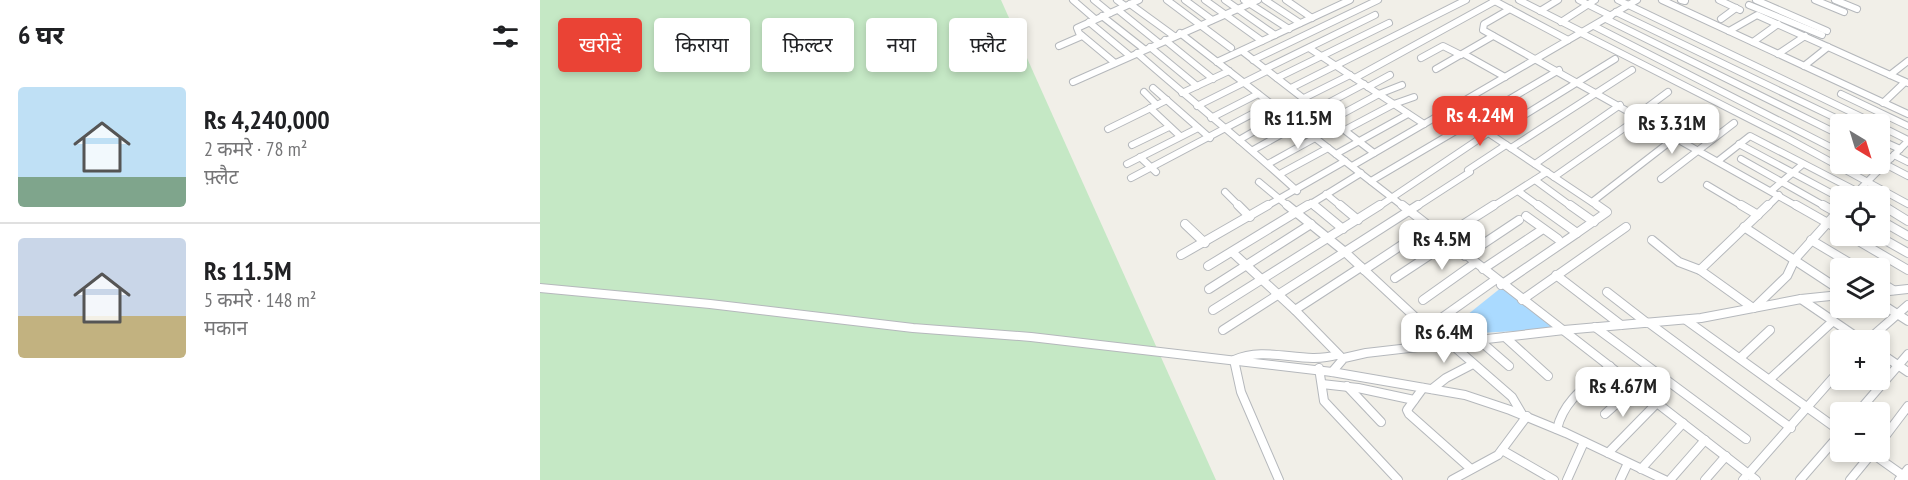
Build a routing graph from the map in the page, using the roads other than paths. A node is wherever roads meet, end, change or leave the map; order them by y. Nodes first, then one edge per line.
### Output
1 (1073, 0) edge
2 (1094, 0) edge
3 (1117, 0) edge
4 (1139, 0) edge
5 (1167, 0) edge
6 (1185, 0) edge
7 (1205, 0) edge
8 (1225, 0) edge
9 (1258, 0) edge
10 (1265, 0) edge
11 (1286, 0) edge
12 (1351, 0) edge
13 (1378, 0) edge
14 (1466, 0) edge
15 (1494, 0) edge
16 (1558, 0) edge
17 (1579, 0) edge
18 (1595, 0) edge
19 (1618, 0) edge
20 (1637, 0) edge
21 (1662, 0) edge
22 (1719, 0) edge
23 (1756, 0) edge
24 (1835, 0) edge
25 (1525, 1) edge
26 (1811, 1) edge
27 (1247, 2) edge
28 (1588, 4) junction
29 (1629, 5) junction
30 (1749, 5) dead end
31 (1124, 7) junction
32 (1363, 7) junction
33 (1237, 9) junction
34 (1510, 9) junction
35 (1857, 9) dead end
36 (1540, 10) junction
37 (1844, 12) dead end
38 (1110, 13) junction
39 (1224, 14) junction
40 (1376, 15) dead end
41 (1102, 16) junction
42 (1611, 16) junction
43 (1312, 18) junction
44 (1721, 19) dead end
45 (1092, 20) junction
46 (1212, 20) junction
47 (1561, 22) junction
48 (1300, 23) junction
49 (1389, 23) dead end
50 (1778, 24) junction
51 (1201, 25) junction
52 (1594, 26) junction
53 (1289, 29) junction
54 (1729, 31) junction
55 (1827, 31) junction
56 (1581, 33) junction
57 (1177, 35) junction
58 (1275, 35) junction
59 (1082, 36) junction
60 (1493, 36) junction
61 (1805, 36) junction
62 (1568, 40) junction
63 (1162, 41) junction
64 (1262, 41) junction
65 (1815, 41) junction
66 (1753, 42) junction
67 (1059, 46) dead end
68 (1828, 47) junction
69 (1231, 48) dead end
70 (1309, 48) junction
71 (1140, 51) junction
72 (1242, 51) junction
73 (1778, 54) junction
74 (1463, 55) junction
75 (1323, 56) junction
76 (1421, 58) dead end
77 (1615, 58) dead end
78 (1537, 59) junction
79 (1253, 60) junction
80 (1908, 61) edge
81 (1217, 62) junction
82 (1115, 63) junction
83 (1338, 66) junction
84 (1804, 66) junction
85 (1436, 69) dead end
86 (1266, 70) junction
87 (1559, 70) junction
88 (1632, 70) dead end
89 (1229, 71) junction
90 (1390, 75) dead end
91 (1890, 75) junction
92 (1353, 76) junction
93 (1505, 77) junction
94 (1277, 78) junction
95 (1213, 79) junction
96 (1577, 80) junction
97 (1073, 82) dead end
98 (1243, 83) junction
99 (1907, 83) edge
100 (1402, 85) dead end
101 (1366, 86) junction
102 (1197, 87) junction
103 (1153, 88) dead end
104 (1291, 88) junction
105 (1144, 92) dead end
106 (1597, 92) junction
107 (1668, 92) dead end
108 (1182, 93) junction
109 (1258, 94) junction
110 (1379, 94) junction
111 (1840, 94) dead end
112 (1414, 96) dead end
113 (1304, 98) junction
114 (1167, 100) junction
115 (1505, 103) junction
116 (1883, 103) junction
117 (1271, 104) junction
118 (1394, 104) junction
119 (1620, 105) junction
120 (1197, 106) junction
121 (1154, 107) junction
122 (1451, 108) junction
123 (1317, 109) junction
124 (1526, 113) junction
125 (1284, 114) junction
126 (1408, 114) junction
127 (1855, 114) edge
128 (1908, 114) edge
129 (1639, 116) junction
130 (1830, 116) edge
131 (1211, 118) junction
132 (1331, 120) junction
133 (1473, 123) junction
134 (1734, 123) dead end
135 (1424, 124) junction
136 (1298, 125) junction
137 (1908, 126) edge
138 (1168, 127) junction
139 (1198, 128) junction
140 (1108, 129) dead end
141 (1225, 130) junction
142 (1345, 130) junction
143 (1830, 130) edge
144 (1490, 134) junction
145 (1180, 136) junction
146 (1676, 137) junction
147 (1210, 138) junction
148 (1315, 138) junction
149 (1890, 139) edge
150 (1239, 140) junction
151 (1359, 141) junction
152 (1739, 144) junction
153 (1132, 145) dead end
154 (1509, 147) junction
155 (1830, 147) edge
156 (1328, 148) junction
157 (1253, 150) junction
158 (1699, 150) junction
159 (1900, 150) edge
160 (1374, 153) junction
161 (1336, 154) junction
162 (1140, 157) junction
163 (1741, 159) dead end
164 (1718, 161) junction
165 (1908, 162) edge
166 (1127, 164) dead end
167 (1268, 164) junction
168 (1348, 164) junction
169 (1535, 164) junction
170 (1803, 164) junction
171 (1154, 170) junction
172 (1793, 172) junction
173 (1361, 173) junction
174 (1280, 174) junction
175 (1875, 174) edge
176 (1551, 175) junction
177 (1908, 176) edge
178 (1131, 178) dead end
179 (1661, 179) dead end
180 (1535, 180) junction
181 (1371, 181) junction
182 (1259, 182) dead end
183 (1782, 182) junction
184 (1868, 182) junction
185 (1707, 184) dead end
186 (1841, 186) edge
187 (1864, 186) edge
188 (1297, 191) junction
189 (1518, 191) junction
190 (1225, 192) dead end
191 (1830, 192) edge
192 (1775, 193) junction
193 (1326, 194) junction
194 (1391, 196) junction
195 (1280, 200) junction
196 (1592, 202) junction
197 (1311, 203) junction
198 (1908, 204) edge
199 (1830, 207) edge
200 (1890, 210) edge
201 (1410, 211) junction
202 (1296, 213) junction
203 (1758, 215) junction
204 (1250, 217) junction
205 (1358, 220) junction
206 (1830, 220) edge
207 (1908, 221) edge
208 (1594, 222) junction
209 (1827, 222) junction
210 (1185, 224) dead end
211 (1311, 224) junction
212 (1830, 224) edge
213 (1890, 226) edge
214 (1429, 227) junction
215 (1626, 227) dead end
216 (1744, 227) junction
217 (1343, 229) junction
218 (1543, 229) junction
219 (1577, 232) junction
220 (1908, 236) edge
221 (1328, 238) junction
222 (1558, 239) dead end
223 (1445, 240) junction
224 (1652, 240) dead end
225 (1811, 240) junction
226 (1205, 243) junction
227 (1890, 243) edge
228 (1867, 246) edge
229 (1232, 252) junction
230 (1345, 252) junction
231 (1908, 253) edge
232 (1181, 255) dead end
233 (1465, 256) junction
234 (1841, 258) edge
235 (1795, 259) junction
236 (1475, 263) junction
237 (1247, 265) junction
238 (1208, 266) dead end
239 (1363, 268) junction
240 (1483, 269) junction
241 (1700, 270) junction
242 (1908, 270) edge
243 (1556, 275) junction
244 (1395, 278) dead end
245 (1263, 280) junction
246 (1498, 282) junction
247 (1830, 283) edge
248 (1890, 287) edge
249 (540, 288) edge
250 (1209, 289) dead end
251 (1908, 289) edge
252 (1895, 290) junction
253 (1890, 291) edge
254 (1606, 292) dead end
255 (1279, 295) junction
256 (1830, 296) edge
257 (1908, 297) edge
258 (1423, 300) dead end
259 (1522, 300) junction
260 (1801, 300) junction
261 (1908, 304) edge
262 (1754, 308) junction
263 (1890, 309) edge
264 (1213, 310) dead end
265 (1295, 310) junction
266 (1898, 314) junction
267 (1440, 319) dead end
268 (1685, 320) junction
269 (1908, 321) edge
270 (1832, 322) junction
271 (1648, 323) junction
272 (1621, 325) junction
273 (1594, 327) junction
274 (1223, 330) dead end
275 (1564, 330) junction
276 (1770, 330) dead end
277 (1845, 330) edge
278 (1880, 330) edge
279 (1505, 337) junction
280 (1479, 340) junction
281 (1447, 344) junction
282 (1908, 354) edge
283 (1340, 357) junction
284 (1740, 358) junction
285 (1234, 360) junction
286 (1890, 360) edge
287 (1473, 364) junction
288 (1318, 365) junction
289 (1897, 365) junction
290 (1509, 366) dead end
291 (1610, 366) junction
292 (1332, 372) junction
293 (1908, 372) edge
294 (1548, 376) dead end
295 (1770, 379) junction
296 (1830, 381) edge
297 (1322, 384) junction
298 (1636, 386) junction
299 (1347, 387) junction
300 (1428, 389) junction
301 (1414, 400) junction
302 (1866, 402) edge
303 (1657, 403) junction
304 (1908, 406) edge
305 (1807, 407) junction
306 (1605, 414) dead end
307 (1524, 415) junction
308 (1381, 422) dead end
309 (1683, 423) junction
310 (1830, 425) edge
311 (1791, 428) junction
312 (1557, 429) junction
313 (1890, 430) edge
314 (1705, 440) junction
315 (1746, 440) dead end
316 (1584, 441) junction
317 (1830, 445) edge
318 (1502, 450) junction
319 (1608, 453) junction
320 (1726, 456) junction
321 (1864, 462) edge
322 (1885, 462) edge
323 (1628, 463) junction
324 (1471, 469) junction
325 (1641, 469) junction
326 (1904, 476) edge
327 (1749, 478) edge
328 (1622, 479) edge
329 (1279, 480) edge
330 (1398, 480) edge
331 (1452, 480) edge
332 (1554, 480) edge
333 (1567, 480) edge
334 (1665, 480) edge
335 (1670, 480) edge
336 (1705, 480) edge
337 (1800, 480) edge
338 (1850, 480) edge

1 - 45 street
2 - 38 street
3 - 31 street
4 - 31 street
5 - 51 street
6 - 46 street
7 - 39 street
8 - 33 street
9 - 27 street
10 - 48 street
11 - 43 street
12 - 32 street
12 - 43 street
13 - 32 street
14 - 83 street
15 - 34 street
15 - 92 street
16 - 36 street
17 - 28 street
18 - 28 street
19 - 29 street
20 - 29 street
21 - 54 street
22 - 44 street
23 - 55 street
24 - 35 street
25 - 36 street
26 - 37 street
27 - 33 street
27 - 53 street
28 - 42 street
28 - 47 street
29 - 42 street
29 - 127 street
30 - 55 street
31 - 38 street
31 - 57 street
31 - 63 street
32 - 79 street
33 - 39 street
33 - 58 street
34 - 60 street
34 - 62 street
36 - 47 street
38 - 41 street
39 - 46 street
39 - 64 street
40 - 70 street
41 - 45 street
41 - 71 street
42 - 52 street
42 - 130 street
42 - 143 street
43 - 48 street
45 - 59 street
45 - 71 street
46 - 51 street
47 - 56 street
48 - 53 street
49 - 75 street
50 - 54 street
50 - 61 street
50 - 66 street
51 - 57 street
51 - 69 street
52 - 56 street
52 - 155 street
53 - 58 street
54 - 66 street
55 - 65 street
56 - 62 street
56 - 184 street
57 - 63 street
57 - 81 street
58 - 64 street
59 - 67 street
59 - 82 street
60 - 74 street
60 - 78 street
61 - 65 street
61 - 73 street
62 - 78 street
63 - 71 street
63 - 95 street
64 - 72 street
65 - 68 street
66 - 73 street
68 - 84 street
68 - 91 street
70 - 75 street
70 - 86 street
71 - 82 street
71 - 102 street
71 - 108 street
72 - 79 street
72 - 81 street
73 - 84 street
74 - 76 street
74 - 85 street
74 - 93 street
75 - 83 street
75 - 94 street
77 - 96 street
78 - 87 street
78 - 93 street
79 - 86 street
80 - 91 street
81 - 89 street
82 - 97 street
83 - 92 street
83 - 104 street
84 - 116 street
86 - 94 street
86 - 98 street
87 - 96 street
87 - 115 street
88 - 106 street
89 - 95 street
89 - 98 street
90 - 101 street
91 - 99 street
92 - 101 street
92 - 113 street
93 - 122 street
94 - 104 street
95 - 102 street
96 - 106 street
96 - 124 street
98 - 109 street
98 - 120 street
99 - 116 street
100 - 110 street
101 - 110 street
101 - 123 street
102 - 108 street
103 - 114 street
104 - 113 street
105 - 121 street
106 - 119 street
106 - 154 street
107 - 129 street
108 - 120 street
109 - 117 street
109 - 131 street
110 - 118 street
110 - 132 street
111 - 137 street
112 - 118 street
113 - 123 street
114 - 121 street
114 - 139 street
115 - 124 street
115 - 133 street
116 - 128 street
117 - 125 street
117 - 141 street
118 - 126 street
118 - 142 street
119 - 129 street
119 - 169 street
120 - 131 street
121 - 138 street
121 - 140 street
122 - 133 street
122 - 135 street
123 - 132 street
124 - 144 street
125 - 136 street
125 - 150 street
126 - 135 street
126 - 151 street
129 - 146 street
129 - 176 street
131 - 141 street
132 - 142 street
133 - 144 street
133 - 181 street
134 - 158 street
135 - 160 street
136 - 148 street
136 - 157 street
138 - 145 street
138 - 153 street
139 - 145 street
139 - 147 street
141 - 147 street
141 - 150 street
142 - 151 street
144 - 154 street
144 - 194 street
145 - 162 street
146 - 158 street
146 - 196 street
147 - 171 street
148 - 156 street
148 - 167 street
149 - 159 street
150 - 157 street
151 - 160 street
151 - 161 street
152 - 164 street
152 - 170 street
152 - 172 street
154 - 169 street
154 - 201 street
156 - 161 street
156 - 174 street
157 - 167 street
158 - 164 street
158 - 179 street
159 - 165 street
159 - 177 street
160 - 168 street
161 - 168 street
162 - 166 street
162 - 171 street
163 - 183 street
164 - 192 street
167 - 174 street
168 - 173 street
168 - 188 street
169 - 176 street
170 - 172 street
170 - 186 street
171 - 178 street
172 - 183 street
172 - 191 street
173 - 181 street
173 - 193 street
174 - 188 street
175 - 184 street
176 - 180 street
176 - 196 street
180 - 189 street
180 - 208 street
181 - 194 street
182 - 195 street
183 - 192 street
183 - 199 street
184 - 187 street
184 - 198 street
185 - 203 street
188 - 195 street
189 - 219 street
189 - 223 street
190 - 204 street
192 - 203 street
192 - 209 street
193 - 197 street
193 - 205 street
194 - 201 street
194 - 205 street
195 - 202 street
195 - 204 street
196 - 208 street
197 - 202 street
197 - 217 street
200 - 207 street
201 - 214 street
201 - 230 street
202 - 211 street
202 - 229 street
203 - 216 street
204 - 226 street
205 - 217 street
206 - 209 street
208 - 219 street
209 - 212 street
209 - 225 street
210 - 226 street
211 - 221 street
211 - 237 street
213 - 220 street
214 - 223 street
214 - 239 street
215 - 243 street
216 - 235 street
216 - 241 street
217 - 221 street
218 - 222 street
218 - 233 street
218 - 240 street
219 - 246 street
221 - 230 street
221 - 245 street
223 - 233 street
223 - 244 street
224 - 241 street
225 - 234 street
225 - 235 street
226 - 232 street
227 - 231 street
228 - 242 street
229 - 237 street
229 - 238 street
230 - 239 street
230 - 255 street
233 - 236 street
235 - 247 street
235 - 262 street
236 - 240 street
236 - 258 street
237 - 245 street
237 - 250 street
239 - 265 street
239 - 281 street
240 - 246 street
241 - 262 street
243 - 259 street
243 - 272 street
245 - 255 street
245 - 264 street
246 - 259 street
246 - 267 street
248 - 252 street
249 - 285 street
251 - 252 street
252 - 253 street
252 - 257 street
254 - 271 street
255 - 265 street
255 - 274 street
256 - 260 street
259 - 275 street
260 - 262 street
260 - 270 street
261 - 266 street
262 - 268 street
263 - 266 street
265 - 283 street
266 - 269 street
266 - 278 street
268 - 271 street
268 - 284 street
270 - 277 street
270 - 295 street
271 - 272 street
271 - 311 street
272 - 273 street
273 - 275 street
273 - 315 street
275 - 279 street
275 - 291 street
276 - 284 street
279 - 280 street
279 - 294 street
280 - 281 street
280 - 290 street
281 - 283 street
281 - 287 street
282 - 289 street
283 - 288 street
283 - 292 street
284 - 295 street
285 - 288 street
285 - 329 street
286 - 289 street
287 - 300 street
287 - 307 street
288 - 292 street
288 - 297 street
289 - 293 street
289 - 302 street
291 - 298 street
291 - 312 street
292 - 300 street
295 - 305 street
296 - 305 street
297 - 299 street
297 - 330 street
298 - 303 street
298 - 306 street
299 - 301 street
299 - 308 street
300 - 301 street
300 - 307 street
301 - 324 street
303 - 309 street
303 - 319 street
304 - 313 street
305 - 310 street
305 - 311 street
307 - 312 street
307 - 318 street
309 - 314 street
309 - 325 street
311 - 327 street
312 - 316 street
314 - 320 street
314 - 335 street
316 - 319 street
316 - 333 street
317 - 337 street
318 - 324 street
318 - 332 street
319 - 323 street
320 - 327 street
320 - 336 street
321 - 338 street
322 - 326 street
323 - 325 street
323 - 328 street
324 - 331 street
325 - 334 street

